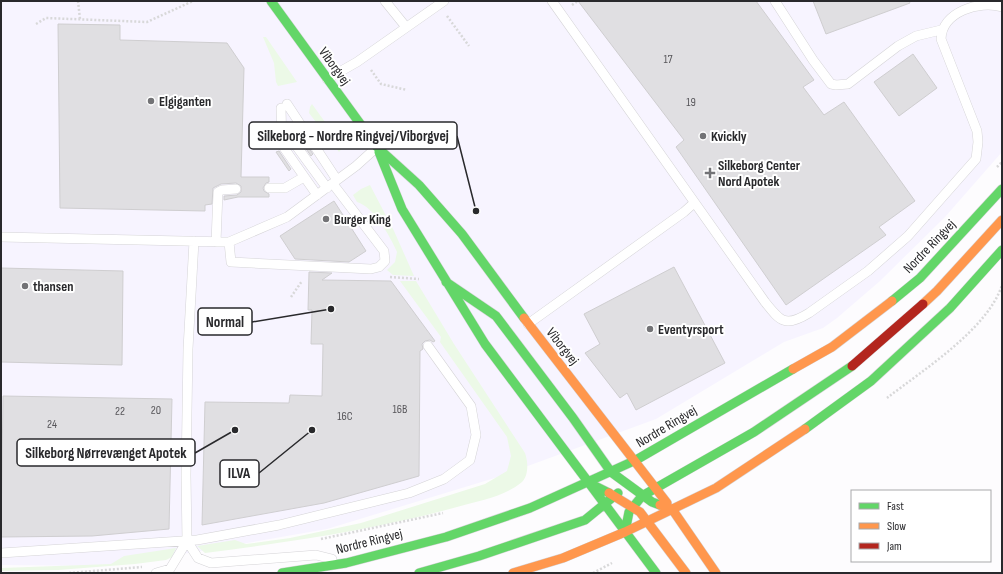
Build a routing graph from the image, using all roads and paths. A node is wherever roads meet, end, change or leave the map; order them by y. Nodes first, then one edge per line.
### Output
1 (78, 1) edge
2 (193, 1) edge
3 (271, 1) edge
4 (385, 1) edge
5 (444, 1) edge
6 (552, 1) edge
7 (775, 1) edge
8 (1002, 7) edge
9 (448, 18) dead end
10 (80, 19) junction
11 (36, 24) dead end
12 (406, 27) junction
13 (941, 30) junction
14 (469, 46) dead end
15 (375, 75) dead end
16 (327, 79) junction
17 (407, 90) dead end
18 (281, 125) junction
19 (377, 147) junction
20 (304, 177) junction
21 (332, 184) junction
22 (269, 188) dead end
23 (236, 189) dead end
24 (1002, 189) edge
25 (317, 195) junction
26 (694, 203) junction
27 (1002, 220) edge
28 (1, 237) edge
29 (194, 241) junction
30 (216, 242) junction
31 (229, 242) junction
32 (1002, 250) edge
33 (446, 282) junction
34 (528, 324) junction
35 (428, 346) dead end
36 (636, 460) junction
37 (611, 472) junction
38 (588, 483) junction
39 (625, 484) junction
40 (655, 487) junction
41 (616, 496) junction
42 (642, 496) junction
43 (605, 505) junction
44 (632, 507) junction
45 (672, 509) junction
46 (648, 521) junction
47 (625, 532) junction
48 (187, 541) junction
49 (1, 553) edge
50 (346, 563) junction
51 (156, 573) edge
52 (282, 573) edge
53 (419, 573) edge
54 (513, 573) edge
55 (656, 573) edge
56 (686, 573) edge
57 (716, 573) edge

1 - 10 path
2 - 10 path
3 - 16 main road, Viborgvej
4 - 12 lane
5 - 12 lane
6 - 26 lane
7 - 13 lane
8 - 13 lane
9 - 14 path
10 - 11 path
12 - 16 lane
13 - 26 lane
15 - 17 path
16 - 19 main road, Viborgvej
18 - 20 lane
18 - 21 lane
18 - 21 lane
19 - 21 lane
19 - 33 main road, Viborgvej
19 - 34 main road, Viborgvej
20 - 22 lane
20 - 25 lane
21 - 25 lane
21 - 31 lane
23 - 30 lane
24 - 36 main road, Nordre Ringvej
25 - 31 lane
26 - 34 lane
27 - 40 main road
28 - 29 lane
29 - 30 lane
29 - 48 lane
30 - 31 lane
32 - 45 main road
33 - 37 main road
33 - 38 main road, Viborgvej
34 - 36 main road, Viborgvej
35 - 48 lane
36 - 37 main road, Nordre Ringvej
36 - 39 main road
36 - 40 main road, Viborgvej
37 - 38 main road, Nordre Ringvej
37 - 39 main road
38 - 41 main road
38 - 43 main road, Viborgvej
38 - 50 main road, Nordre Ringvej
39 - 41 main road
39 - 42 main road
40 - 42 main road
40 - 45 main road, Viborgvej
41 - 43 main road
41 - 44 main road
42 - 44 main road
42 - 45 main road
43 - 47 main road, Viborgvej
43 - 53 main road
44 - 46 main road
44 - 47 main road
45 - 46 main road
45 - 57 main road, Viborgvej
46 - 47 main road
46 - 56 main road
47 - 54 main road
47 - 55 main road, Viborgvej
48 - 49 lane
48 - 50 lane
48 - 51 lane
50 - 52 main road, Nordre Ringvej

